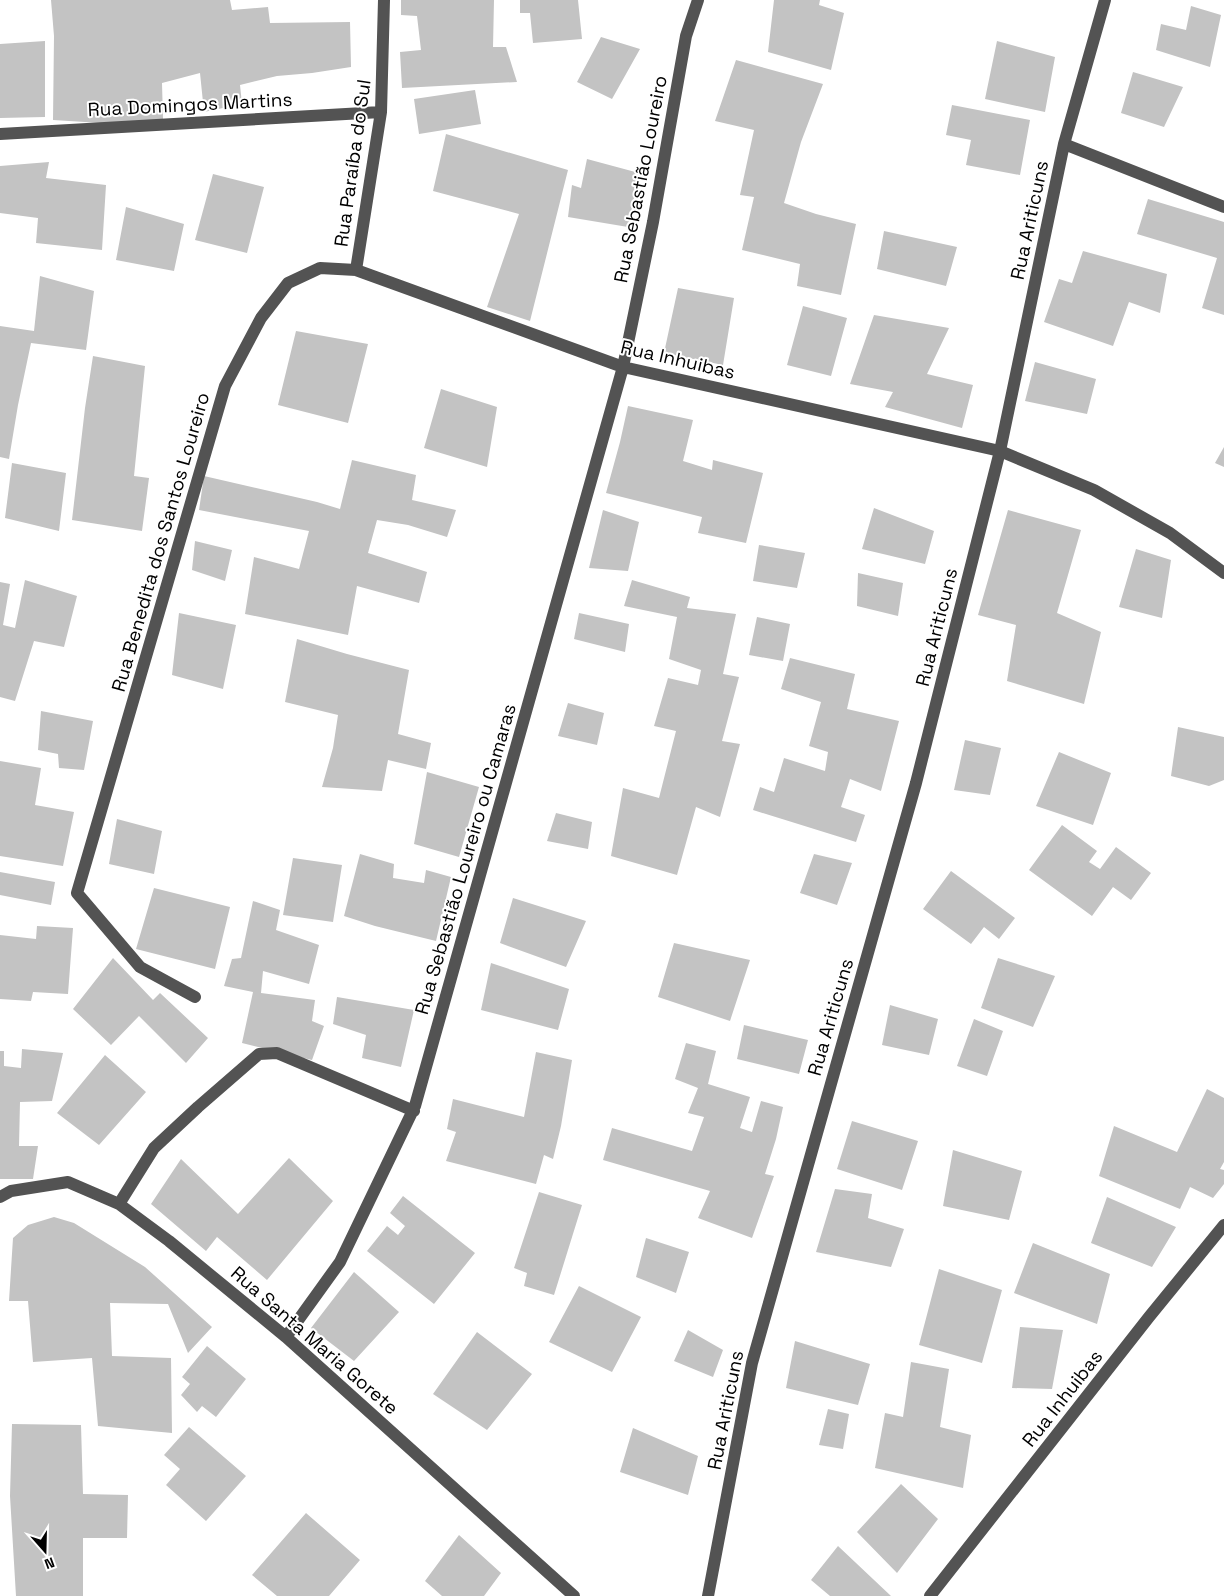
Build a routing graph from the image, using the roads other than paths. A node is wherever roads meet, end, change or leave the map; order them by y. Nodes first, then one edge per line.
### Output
1 (384, 0) edge
2 (698, 0) edge
3 (1105, 0) edge
4 (381, 112) junction
5 (0, 134) edge
6 (1064, 144) junction
7 (1224, 207) edge
8 (356, 270) junction
9 (623, 366) junction
10 (1000, 451) junction
11 (1224, 574) edge
12 (195, 997) dead end
13 (414, 1111) junction
14 (0, 1197) edge
15 (119, 1204) junction
16 (1224, 1225) edge
17 (286, 1337) junction
18 (574, 1596) edge
19 (708, 1596) edge
20 (930, 1596) edge

1 - 4 street, Rua Paraíba do Sul
2 - 9 street, Rua Sebastião Loureiro
3 - 6 street, Rua Ariticuns
4 - 5 street, Rua Domingos Martins
4 - 8 street, Rua Paraíba do Sul
6 - 7 street
6 - 10 street, Rua Ariticuns
8 - 9 street, Rua Inhuibas
8 - 12 street, Rua Benedita dos Santos Loureiro
9 - 10 street, Rua Inhuibas
9 - 13 street, Rua Sebastião Loureiro ou Camaras
10 - 11 street
10 - 19 street, Rua Ariticuns
13 - 15 street
13 - 17 street, Rua Sebastião Loureiro ou Camaras
14 - 15 street, Rua Santa Maria Gorete
15 - 17 street, Rua Santa Maria Gorete
16 - 20 street, Rua Inhuibas
17 - 18 street, Rua Santa Maria Gorete

